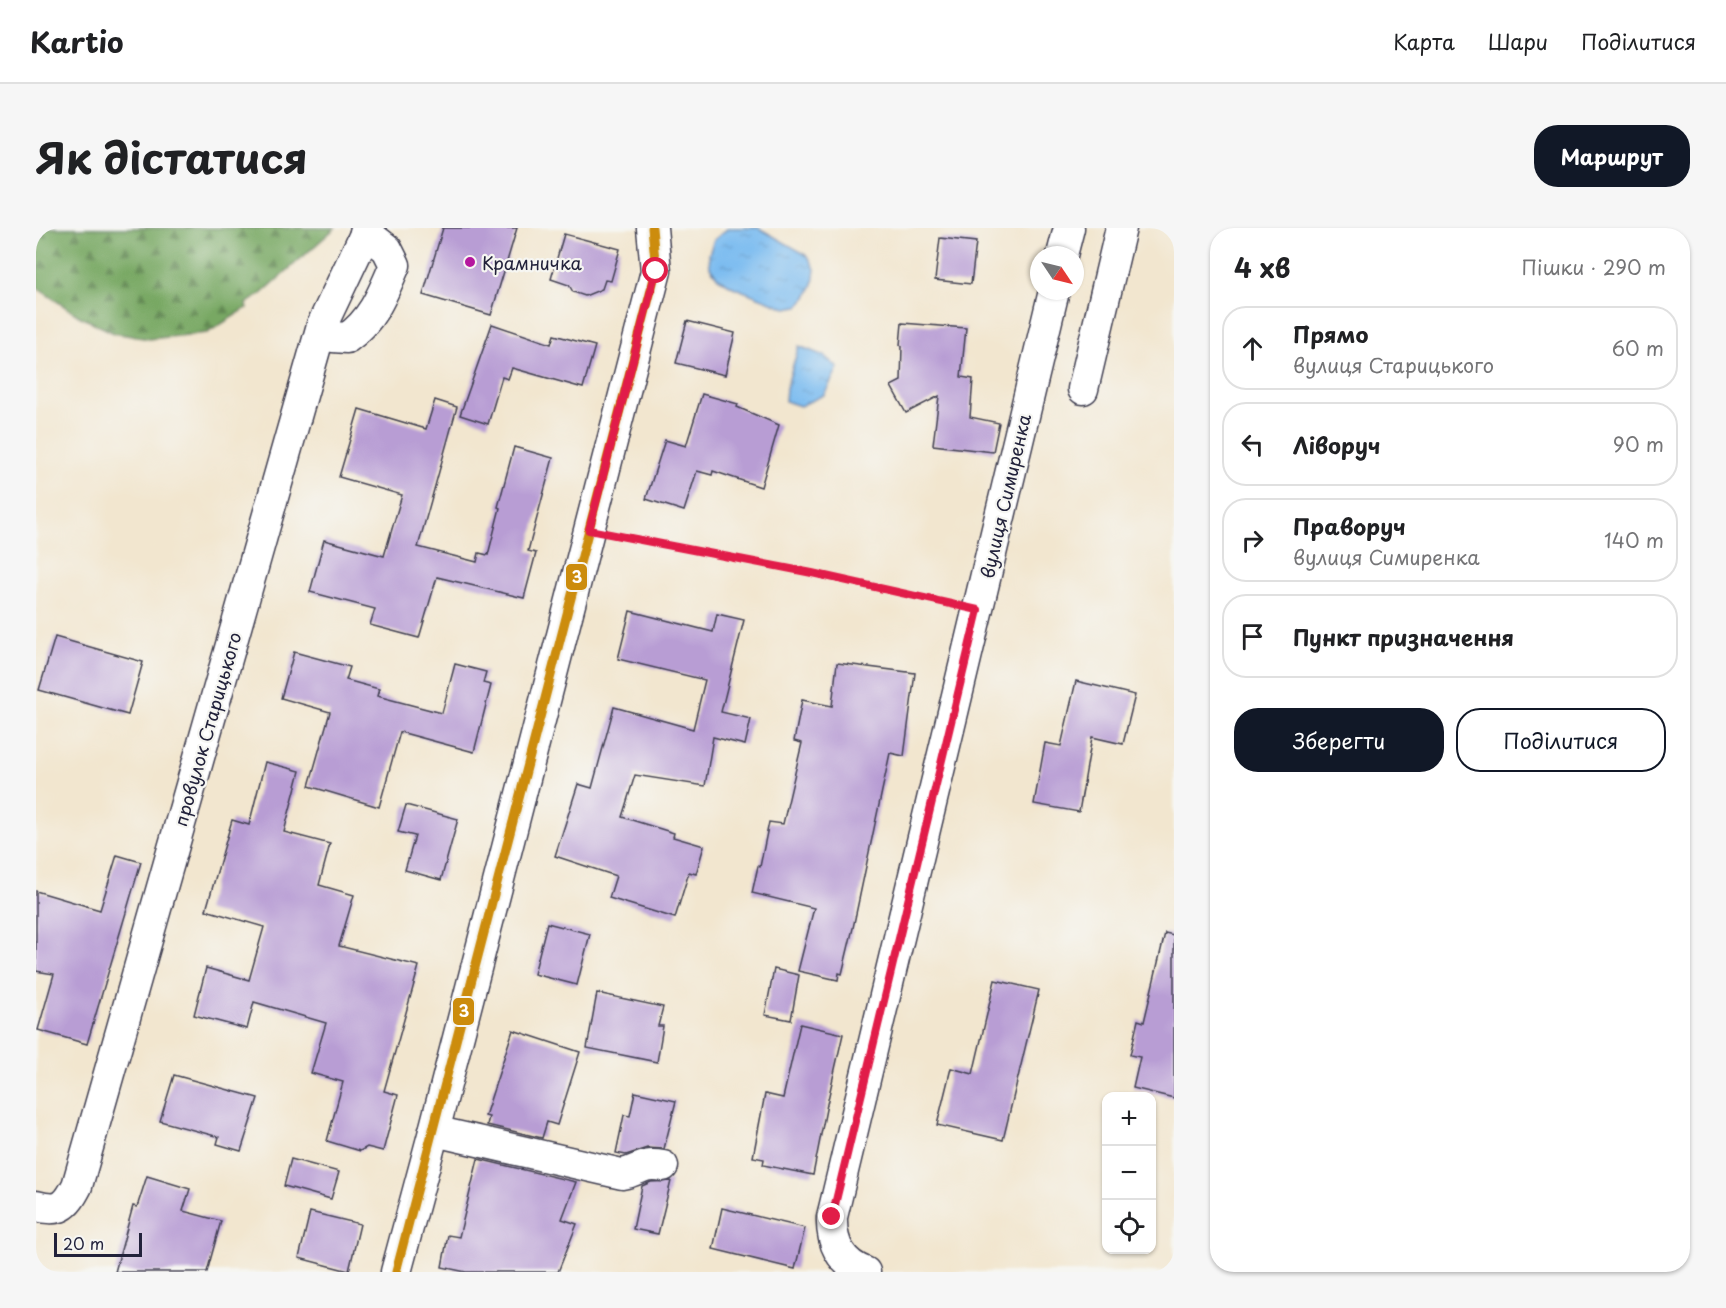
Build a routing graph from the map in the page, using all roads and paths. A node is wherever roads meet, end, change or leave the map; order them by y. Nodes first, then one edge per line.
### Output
1 (652, 228) edge
2 (1068, 228) edge
3 (1120, 228) edge
4 (366, 230) edge
5 (1064, 246) edge
6 (1052, 300) edge
7 (322, 325) junction
8 (1083, 389) dead end
9 (589, 530) junction
10 (978, 610) junction
11 (434, 1131) junction
12 (663, 1167) dead end
13 (36, 1206) edge
14 (855, 1266) edge
15 (396, 1272) edge

1 - 9 street
2 - 5 street
3 - 8 street
4 - 7 street, провулок Старицького
4 - 7 street
6 - 10 street, вулиця Симиренка
7 - 13 street, провулок Старицького
9 - 10 path
9 - 11 street
10 - 14 street, вулиця Симиренка
11 - 12 street
11 - 15 street

